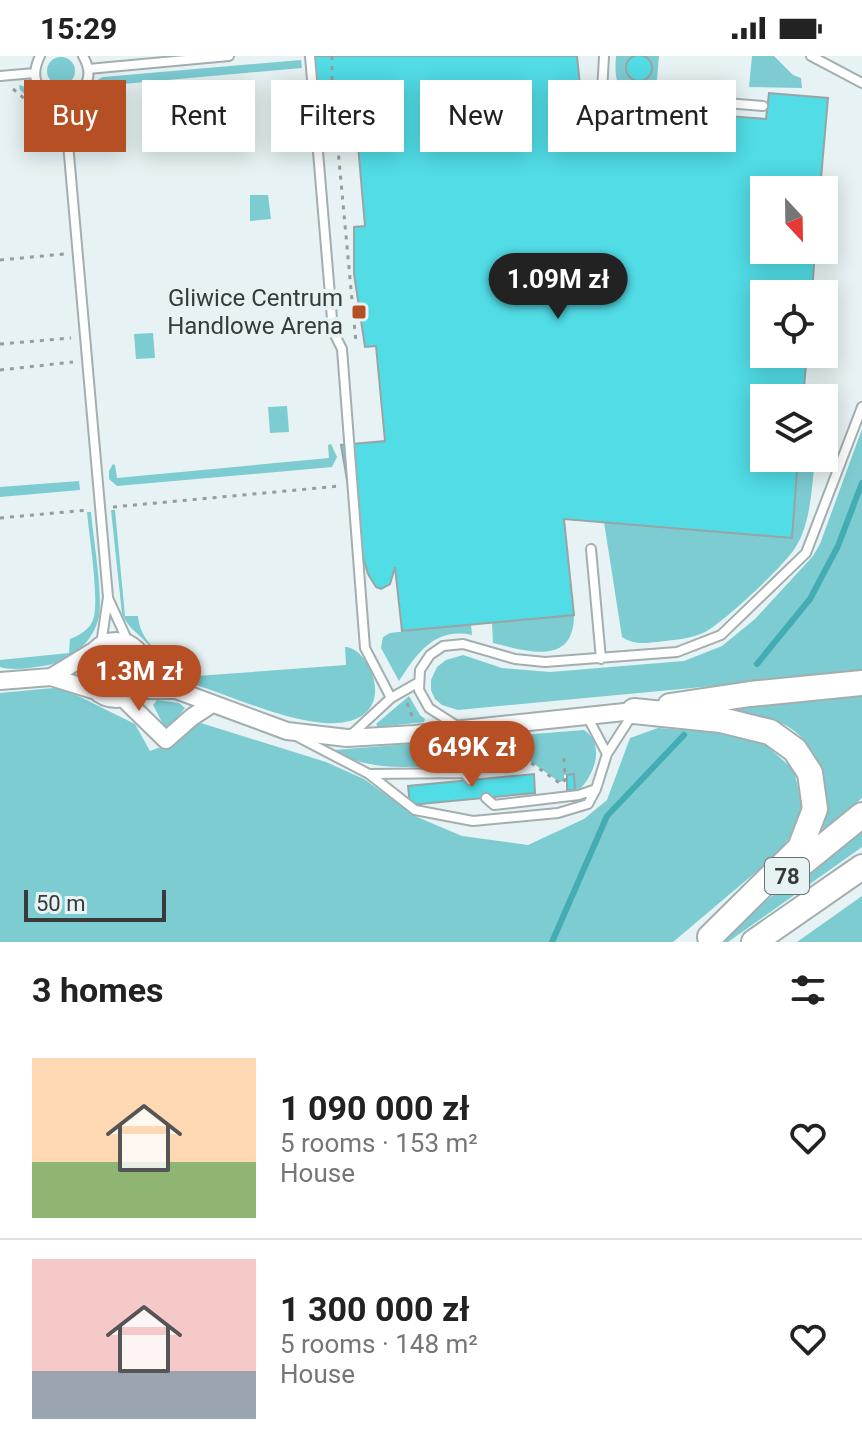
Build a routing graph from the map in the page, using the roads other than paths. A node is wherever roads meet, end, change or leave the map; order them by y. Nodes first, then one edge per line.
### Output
1 (40, 56) edge
2 (83, 56) edge
3 (229, 56) edge
4 (310, 56) edge
5 (604, 56) edge
6 (811, 56) edge
7 (88, 69) junction
8 (35, 73) junction
9 (0, 76) edge
10 (37, 80) edge
11 (86, 80) edge
12 (862, 83) edge
13 (763, 106) dead end
14 (69, 152) edge
15 (862, 407) edge
16 (591, 549) dead end
17 (108, 597) junction
18 (129, 644) junction
19 (97, 648) junction
20 (143, 659) junction
21 (601, 659) junction
22 (51, 677) junction
23 (0, 681) edge
24 (419, 682) junction
25 (862, 683) edge
26 (93, 690) junction
27 (176, 690) junction
28 (131, 695) junction
29 (391, 698) junction
30 (212, 704) junction
31 (634, 711) junction
32 (586, 716) junction
33 (462, 729) junction
34 (287, 731) junction
35 (347, 738) junction
36 (607, 754) junction
37 (369, 774) junction
38 (470, 780) dead end
39 (596, 789) junction
40 (486, 798) dead end
41 (862, 815) edge
42 (862, 867) edge
43 (763, 938) edge
44 (708, 940) edge

1 - 8 lane
2 - 7 lane
3 - 7 lane
4 - 29 lane
5 - 13 lane
6 - 12 lane
7 - 11 lane
8 - 9 lane
8 - 10 lane
14 - 17 lane
15 - 21 lane
16 - 21 lane
17 - 18 lane
17 - 19 lane
18 - 19 street
18 - 20 street
19 - 22 street
19 - 26 street
20 - 27 street
20 - 28 street
21 - 24 lane
22 - 23 street
22 - 26 street
24 - 29 lane
24 - 33 lane
25 - 31 main road
26 - 28 street
27 - 28 street
27 - 30 street
28 - 30 street
29 - 35 lane
30 - 34 street
31 - 32 street
31 - 36 lane
31 - 44 main road
32 - 33 street
32 - 36 lane
33 - 35 street
34 - 35 street
34 - 37 lane
36 - 39 lane
37 - 38 lane
37 - 39 lane
39 - 40 lane
41 - 44 main road, 78
42 - 43 main road

